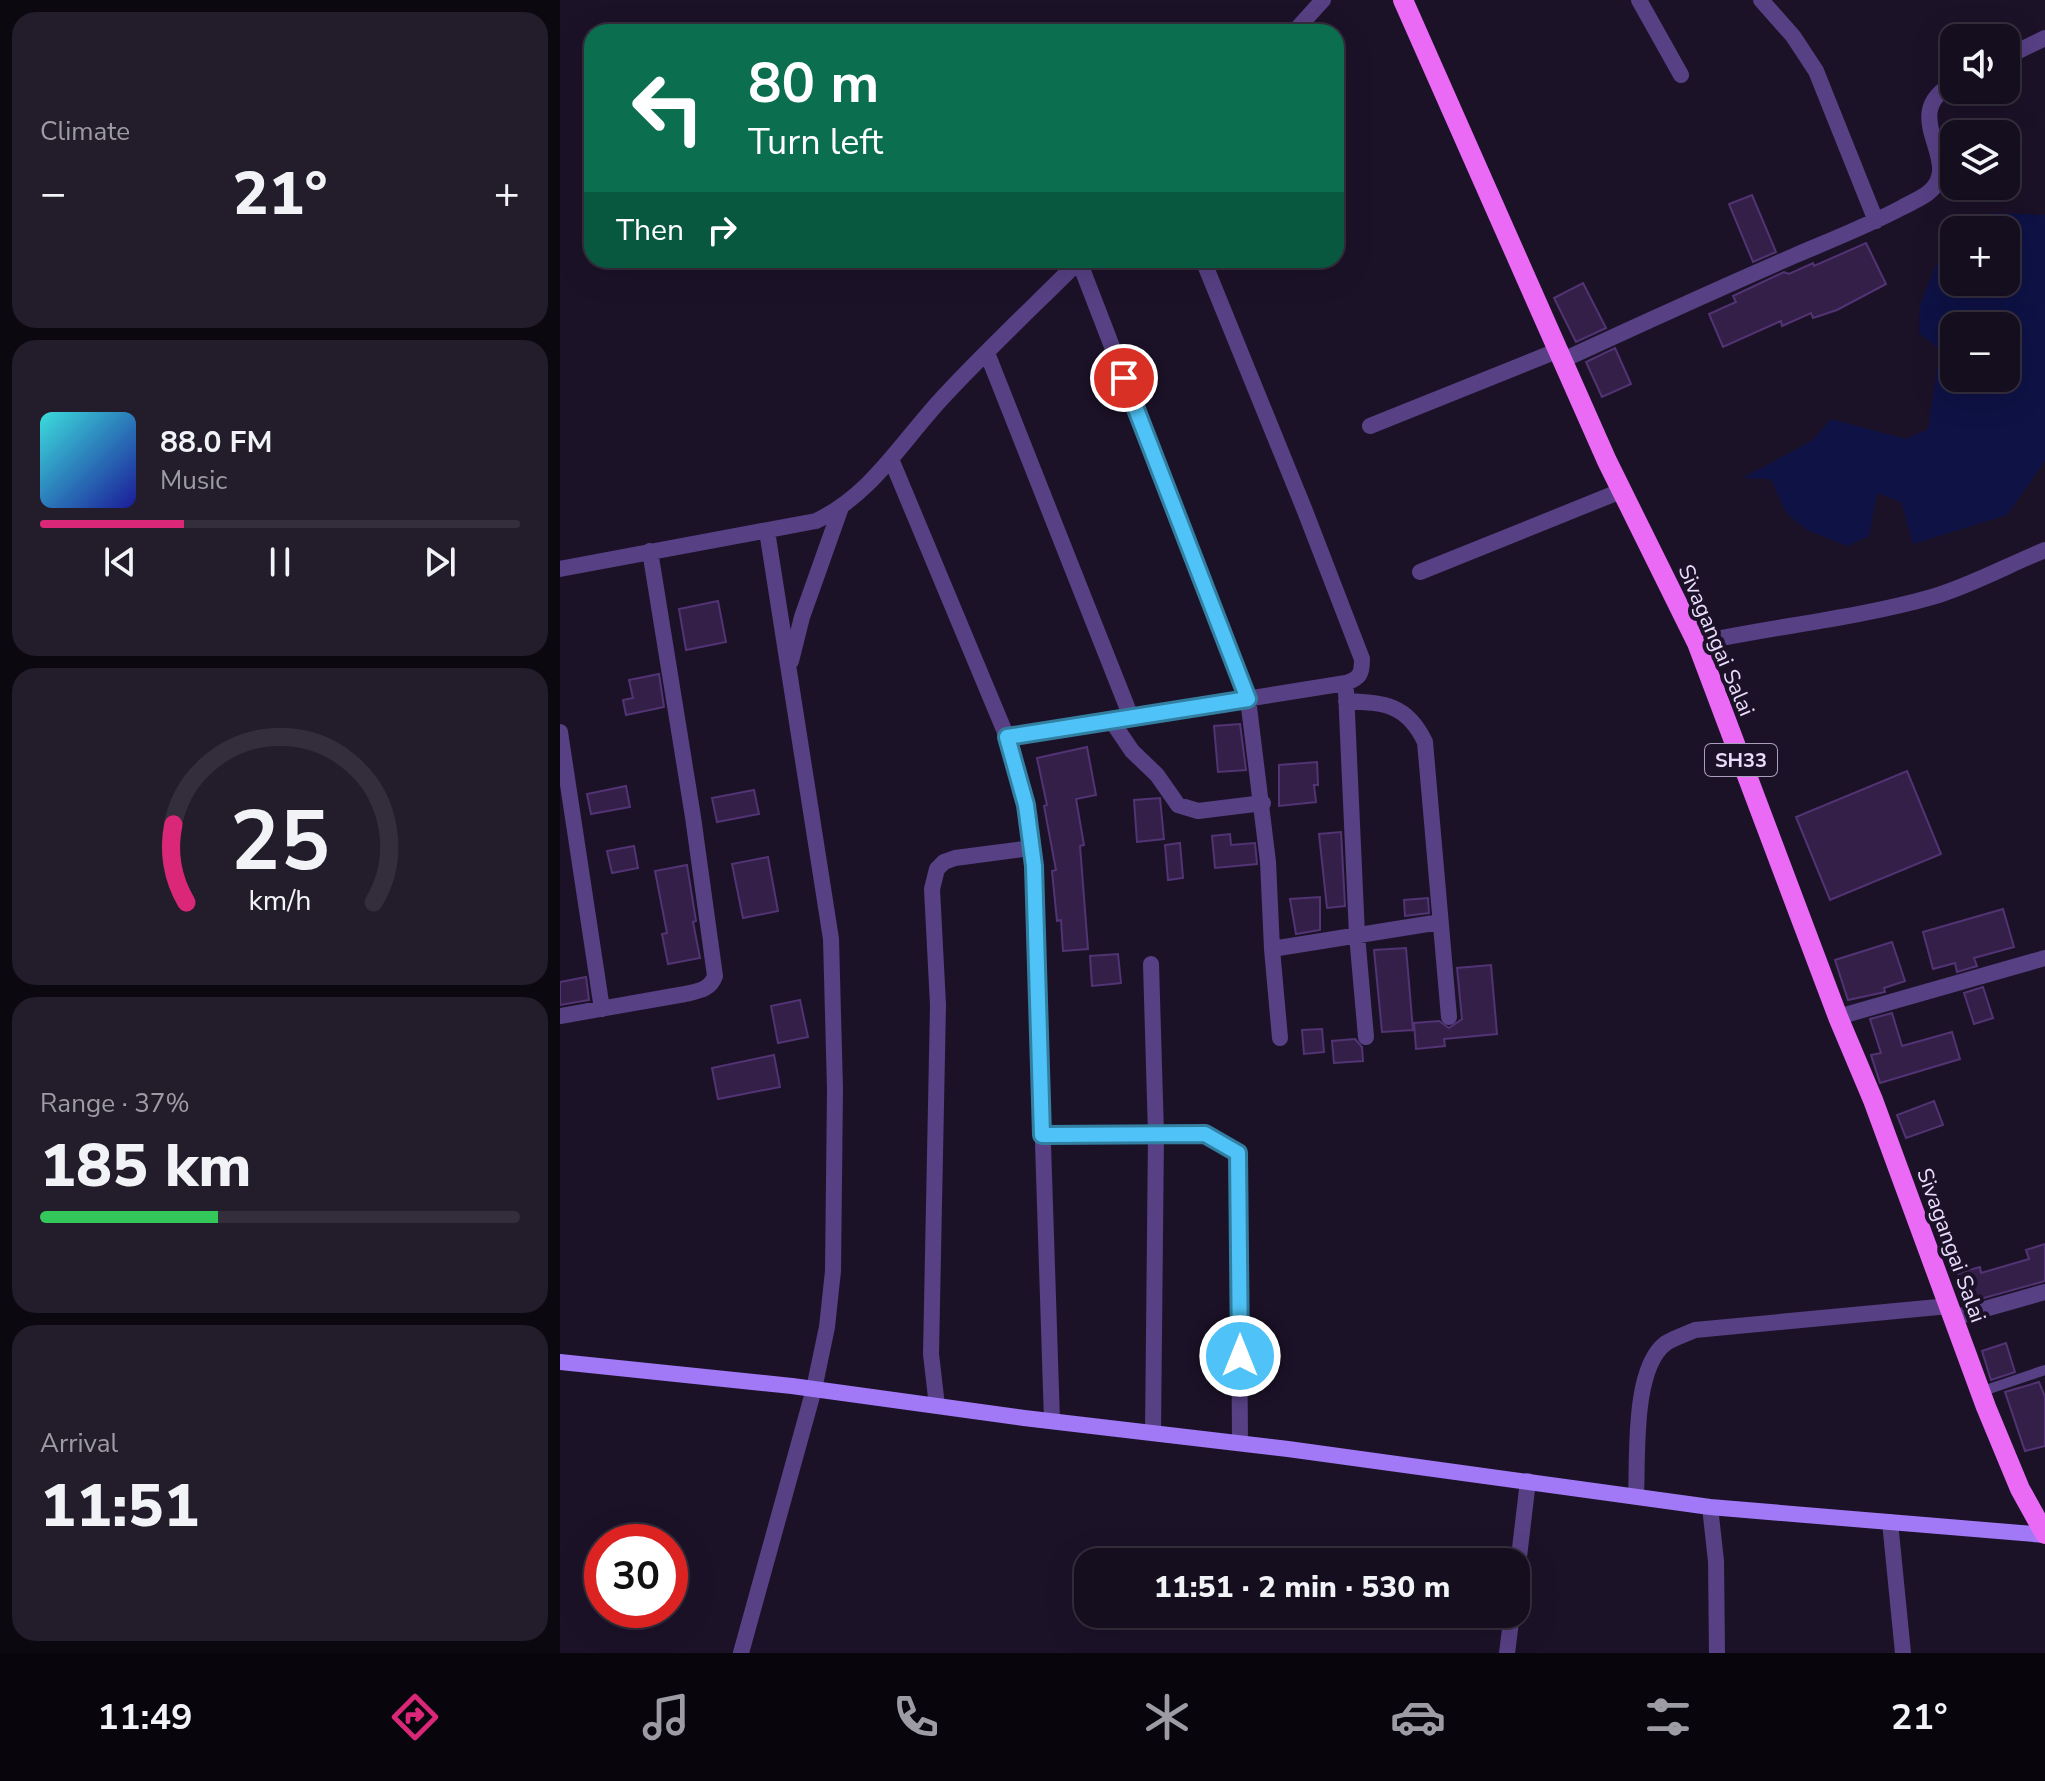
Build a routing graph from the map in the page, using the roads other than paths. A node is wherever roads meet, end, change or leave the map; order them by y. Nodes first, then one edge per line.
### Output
1 (1323, 0) edge
2 (1403, 0) edge
3 (1639, 0) edge
4 (1761, 0) edge
5 (1301, 24) edge
6 (2045, 38) edge
7 (2020, 50) edge
8 (1681, 75) dead end
9 (1940, 91) edge
10 (1876, 221) junction
11 (1071, 268) edge
12 (1082, 268) edge
13 (1206, 268) edge
14 (987, 353) junction
15 (1561, 355) junction
16 (1370, 426) dead end
17 (891, 459) junction
18 (1621, 491) junction
19 (840, 510) junction
20 (767, 531) junction
21 (2045, 550) edge
22 (650, 551) junction
23 (560, 569) edge
24 (1420, 572) dead end
25 (1697, 643) junction
26 (789, 668) junction
27 (1346, 683) junction
28 (1248, 699) junction
29 (1346, 701) junction
30 (1131, 717) junction
31 (1111, 720) junction
32 (560, 732) edge
33 (1007, 737) junction
34 (1263, 803) junction
35 (1031, 848) junction
36 (1440, 922) junction
37 (1357, 935) junction
38 (1272, 949) junction
39 (2045, 958) edge
40 (1151, 964) dead end
41 (602, 1009) junction
42 (560, 1016) edge
43 (1449, 1017) dead end
44 (1838, 1017) junction
45 (1366, 1037) dead end
46 (1280, 1038) dead end
47 (1156, 1134) junction
48 (1042, 1135) junction
49 (2045, 1292) edge
50 (1951, 1312) junction
51 (560, 1362) edge
52 (2045, 1370) edge
53 (814, 1389) junction
54 (1980, 1392) junction
55 (937, 1406) junction
56 (1052, 1421) junction
57 (1153, 1433) junction
58 (1240, 1443) junction
59 (1528, 1481) junction
60 (1636, 1496) junction
61 (1710, 1507) junction
62 (1890, 1522) junction
63 (2045, 1534) edge
64 (1520, 1548) edge
65 (1510, 1628) edge
66 (741, 1653) edge
67 (1507, 1653) edge
68 (1717, 1653) edge
69 (1903, 1653) edge

1 - 5 street
2 - 15 main road, Sivagangai Salai / SH33
3 - 8 street
4 - 10 street
6 - 7 street
9 - 10 street
10 - 15 street
11 - 14 street
12 - 28 street
13 - 27 street
14 - 17 street
14 - 30 street
15 - 16 street
15 - 18 main road, Sivagangai Salai / SH33
17 - 19 street
17 - 33 street
18 - 24 street
18 - 25 main road, Sivagangai Salai / SH33
19 - 20 street
19 - 26 street
20 - 22 street
20 - 26 street
21 - 25 street
22 - 23 street
22 - 41 street
25 - 44 main road, Sivagangai Salai / SH33
26 - 53 street
27 - 28 street
27 - 29 street
28 - 30 street
28 - 34 street
29 - 36 street
29 - 37 street
30 - 31 street
31 - 33 street
31 - 34 street
32 - 41 street
33 - 35 street
34 - 38 street
35 - 48 street
35 - 55 street
36 - 37 street
36 - 43 street
37 - 38 street
37 - 45 street
38 - 46 street
39 - 44 street
40 - 47 street
41 - 42 street
44 - 50 main road, Sivagangai Salai / SH33
47 - 48 street
47 - 57 street
47 - 58 street
48 - 56 street
49 - 50 street
50 - 54 main road, Sivagangai Salai / SH33
50 - 60 street
51 - 53 street
52 - 54 lane
53 - 55 street
53 - 66 street
54 - 63 main road, Sivagangai Salai / SH33
55 - 56 street
56 - 57 street
57 - 58 street
58 - 59 street
59 - 60 street
59 - 64 street
60 - 61 street
61 - 62 street
61 - 68 street
62 - 63 street
62 - 69 street
65 - 67 street

